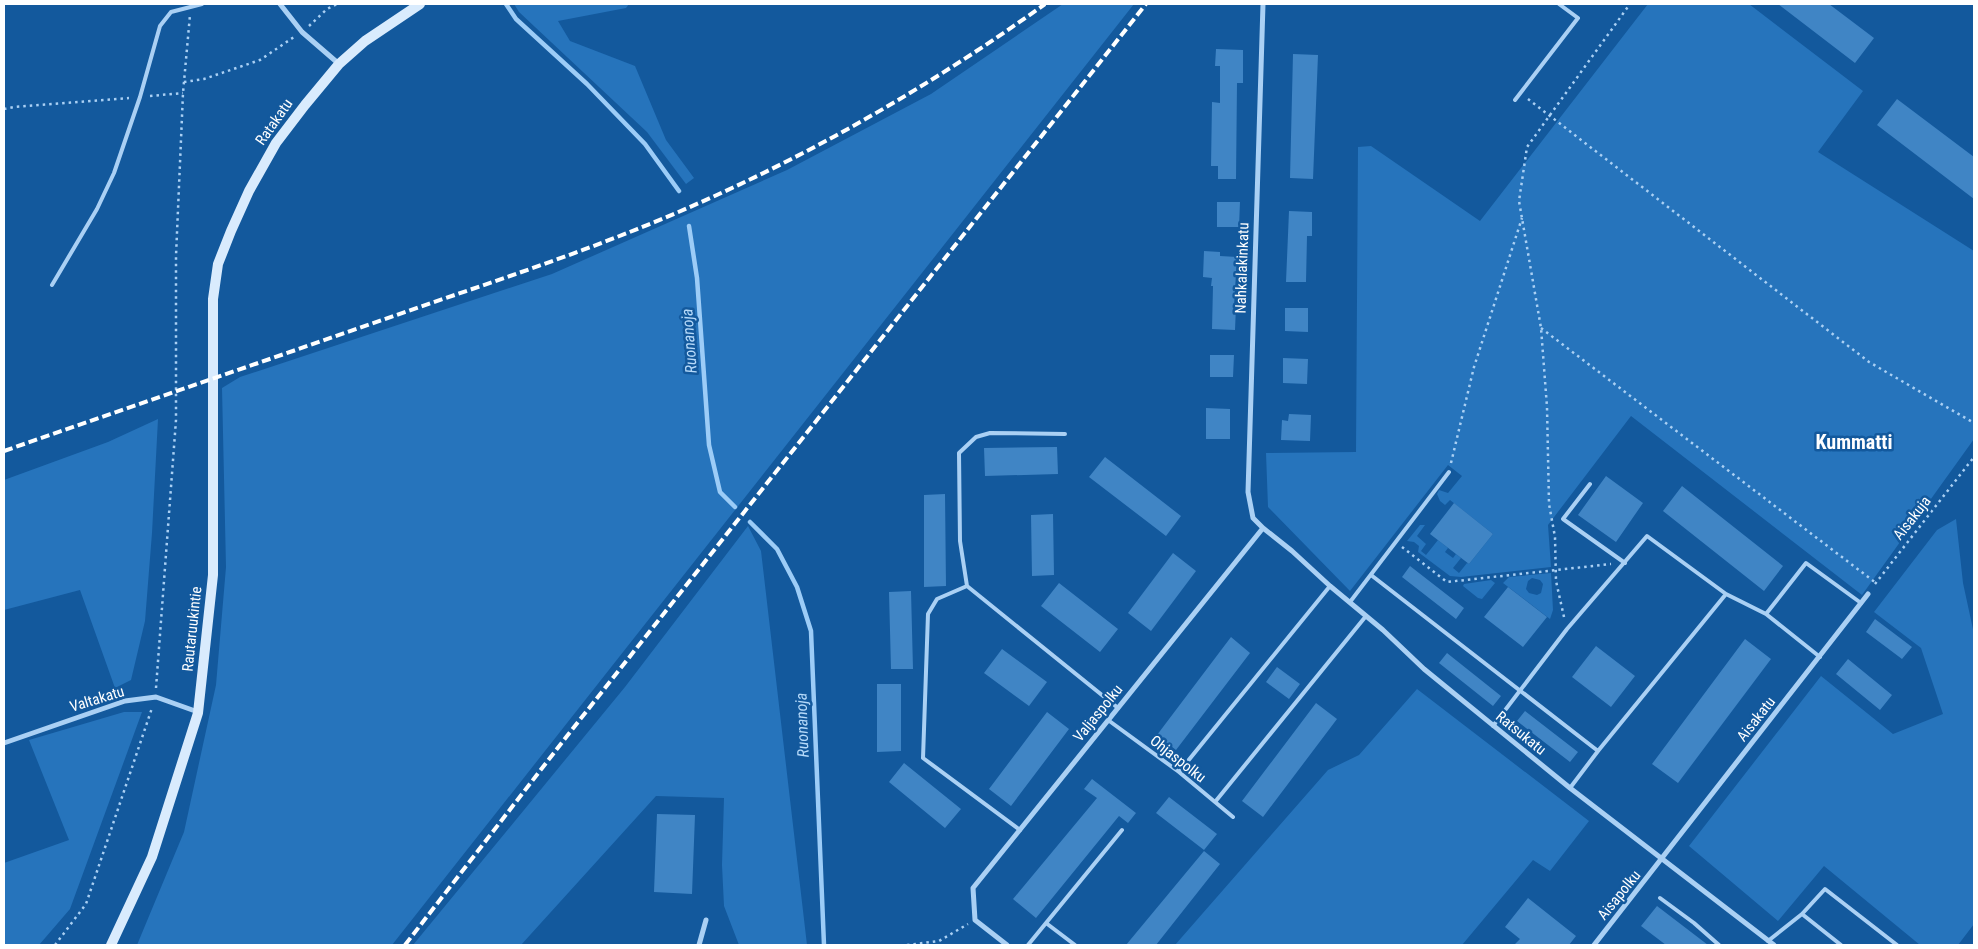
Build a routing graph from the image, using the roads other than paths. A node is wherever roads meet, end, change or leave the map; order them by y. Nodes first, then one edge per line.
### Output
1 (202, 4) edge
2 (280, 4) edge
3 (420, 4) edge
4 (1263, 4) edge
5 (1559, 4) edge
6 (339, 64) junction
7 (1515, 100) dead end
8 (52, 285) dead end
9 (213, 300) joint
10 (1065, 434) dead end
11 (1449, 472) road end
12 (1590, 484) dead end
13 (1263, 528) junction
14 (1625, 563) junction
15 (1371, 575) junction
16 (967, 586) junction
17 (1330, 586) junction
18 (1726, 594) junction
19 (1868, 594) road end
20 (1350, 602) junction
21 (1861, 603) junction
22 (1766, 614) junction
23 (1366, 616) junction
24 (1820, 657) junction
25 (1519, 690) junction
26 (1118, 708) junction
27 (198, 712) junction
28 (1108, 720) junction
29 (1493, 726) junction
30 (4, 743) edge
31 (1598, 751) junction
32 (1179, 772) junction
33 (1570, 788) junction
34 (1215, 802) junction
35 (1233, 817) dead end
36 (1020, 830) junction
37 (1122, 830) dead end
38 (1662, 860) junction
39 (1660, 898) dead end
40 (1802, 914) junction
41 (706, 920) dead end
42 (1046, 923) junction
43 (1768, 941) junction
44 (111, 945) edge
45 (699, 945) edge
46 (1007, 945) edge
47 (1028, 945) edge
48 (1075, 945) edge
49 (1594, 945) edge
50 (1719, 945) edge
51 (1774, 945) edge
52 (1841, 945) edge
53 (1897, 945) edge

1 - 8 lane
2 - 6 street
3 - 6 main road, Ratakatu
4 - 13 street, Nahkalakinkatu
5 - 7 lane
6 - 9 main road, Ratakatu
9 - 27 main road, Rautaruukintie
10 - 16 lane
11 - 15 lane
12 - 14 lane
13 - 17 street, Ratsukatu
13 - 26 street, Valjaspolku
14 - 18 lane
14 - 25 lane
15 - 20 lane
15 - 25 lane
16 - 26 lane
16 - 36 lane
17 - 20 street, Ratsukatu
17 - 32 lane
18 - 22 lane
18 - 31 lane
19 - 21 street, Aisakatu
20 - 23 street, Ratsukatu
21 - 22 lane
21 - 24 street, Aisakatu
22 - 24 lane
23 - 29 street, Ratsukatu
23 - 34 lane
24 - 38 street, Aisakatu
25 - 29 lane
25 - 31 lane
26 - 28 street, Valjaspolku
27 - 30 street, Valtakatu
27 - 44 main road, Rautaruukintie
28 - 32 lane, Ohjaspolku
28 - 36 street, Valjaspolku
29 - 33 street, Ratsukatu
31 - 33 lane
32 - 34 lane, Ohjaspolku
33 - 38 street, Ratsukatu
34 - 35 lane, Ohjaspolku
36 - 46 street, Valjaspolku
37 - 42 lane
38 - 43 street, Ratsukatu
38 - 49 street, Aisapolku
39 - 50 lane
40 - 43 lane
40 - 52 lane
40 - 53 lane
41 - 45 street
42 - 47 lane
42 - 48 lane
43 - 51 street, Ratsukatu

